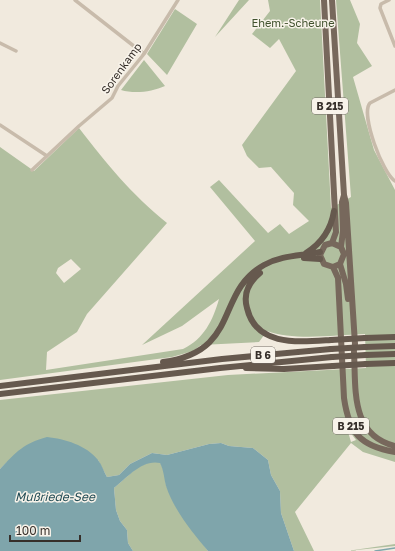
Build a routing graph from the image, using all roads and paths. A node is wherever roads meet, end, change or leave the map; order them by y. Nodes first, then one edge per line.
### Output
1 (75, 0) edge
2 (178, 0) edge
3 (324, 0) edge
4 (332, 0) edge
5 (389, 0) edge
6 (0, 43) edge
7 (395, 46) edge
8 (16, 51) dead end
9 (144, 54) junction
10 (395, 90) edge
11 (0, 125) edge
12 (47, 156) junction
13 (32, 170) dead end
14 (395, 181) edge
15 (344, 195) junction
16 (334, 211) junction
17 (332, 243) junction
18 (341, 247) junction
19 (320, 252) junction
20 (303, 255) junction
21 (320, 259) junction
22 (340, 264) junction
23 (333, 267) junction
24 (395, 337) edge
25 (395, 346) edge
26 (354, 350) junction
27 (395, 354) edge
28 (395, 363) edge
29 (144, 368) junction
30 (220, 368) junction
31 (0, 386) edge
32 (0, 394) edge
33 (395, 446) edge
34 (395, 452) edge

1 - 9 street
2 - 9 street, Sorenkamp
3 - 16 main road, B 215
4 - 15 main road, B 215
5 - 7 street
6 - 8 street
9 - 12 street, Sorenkamp
10 - 14 street
11 - 12 street
12 - 13 street, Sorenkamp
15 - 18 main road, B 215
15 - 26 main road, B 215
16 - 17 main road, B 215
16 - 20 highway
17 - 18 main road
17 - 19 main road
18 - 22 main road, B 215
19 - 20 highway
19 - 21 main road
20 - 29 highway
21 - 23 main road
21 - 24 highway, bridge
22 - 23 main road
22 - 26 main road, B 215
23 - 34 main road, B 215
25 - 29 highway, B 6, bridge
26 - 33 main road, B 215
27 - 30 highway, B 6, bridge
28 - 30 highway, bridge
29 - 31 highway, B 6
30 - 32 highway, B 6

